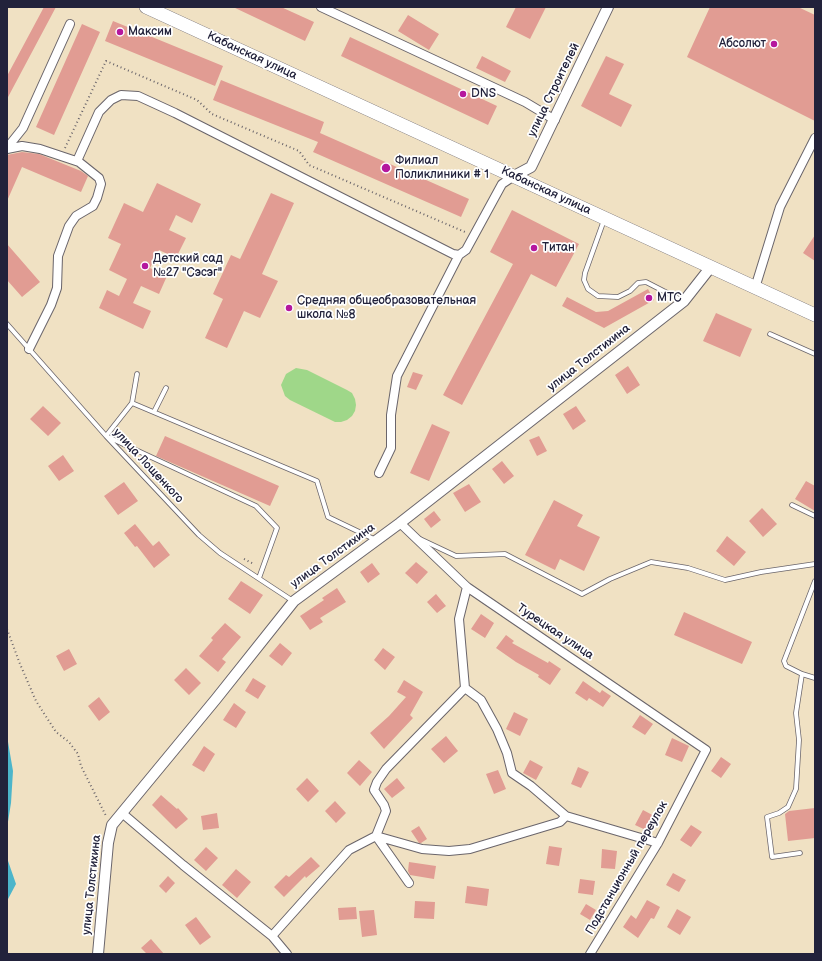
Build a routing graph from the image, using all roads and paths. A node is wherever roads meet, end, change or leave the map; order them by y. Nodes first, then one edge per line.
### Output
1 (146, 7) edge
2 (321, 7) edge
3 (608, 7) edge
4 (70, 24) dead end
5 (555, 120) junction
6 (815, 138) edge
7 (7, 148) edge
8 (76, 161) junction
9 (514, 176) junction
10 (605, 218) junction
11 (459, 255) junction
12 (710, 268) junction
13 (755, 288) junction
14 (684, 301) junction
15 (815, 315) edge
16 (7, 324) edge
17 (770, 334) dead end
18 (29, 349) junction
19 (815, 354) edge
20 (137, 374) dead end
21 (166, 388) dead end
22 (132, 403) junction
23 (154, 412) junction
24 (106, 436) junction
25 (379, 473) dead end
26 (792, 505) dead end
27 (815, 516) edge
28 (400, 523) junction
29 (413, 535) junction
30 (376, 540) junction
31 (241, 558) dead end
32 (254, 564) dead end
33 (815, 564) edge
34 (259, 578) junction
35 (815, 581) edge
36 (467, 587) junction
37 (294, 601) junction
38 (7, 629) edge
39 (802, 674) junction
40 (815, 678) edge
41 (465, 688) junction
42 (706, 750) joint
43 (122, 812) junction
44 (566, 816) junction
45 (112, 825) junction
46 (376, 836) junction
47 (658, 844) junction
48 (800, 853) dead end
49 (409, 883) dead end
50 (272, 936) junction
51 (98, 954) edge
52 (287, 954) edge
53 (590, 954) edge

1 - 9 main road, Кабанская улица
2 - 5 street
3 - 5 street, улица Строителей
4 - 7 street
5 - 9 street, улица Строителей
6 - 13 street
7 - 8 street
8 - 11 street
8 - 18 street
9 - 10 main road, Кабанская улица
9 - 11 street
10 - 12 main road, Кабанская улица
10 - 14 lane
11 - 25 street
12 - 13 main road, Кабанская улица
12 - 14 street, улица Толстихина
13 - 15 main road, Кабанская улица
14 - 28 street, улица Толстихина
16 - 18 lane, улица Лощенкого
17 - 19 lane
18 - 24 lane, улица Лощенкого
20 - 22 lane
21 - 23 lane
22 - 23 lane
22 - 24 lane
23 - 30 lane
24 - 34 lane, улица Лощенкого
24 - 34 lane
26 - 27 lane
28 - 29 street, Турецкая улица
28 - 30 street, улица Толстихина
29 - 33 lane
29 - 36 street, Турецкая улица
30 - 37 street, улица Толстихина
31 - 32 path
34 - 37 lane, улица Лощенкого
35 - 39 lane
36 - 41 street
36 - 42 street, Турецкая улица
37 - 43 street, улица Толстихина
38 - 45 path
39 - 40 lane
39 - 48 lane
41 - 44 street
41 - 46 street
42 - 47 street, Подстанционный переулок
43 - 45 street, улица Толстихина
43 - 50 street
44 - 46 street
44 - 47 street
45 - 51 street, улица Толстихина
46 - 49 street
46 - 50 street
47 - 53 street, Подстанционный переулок
50 - 52 street

